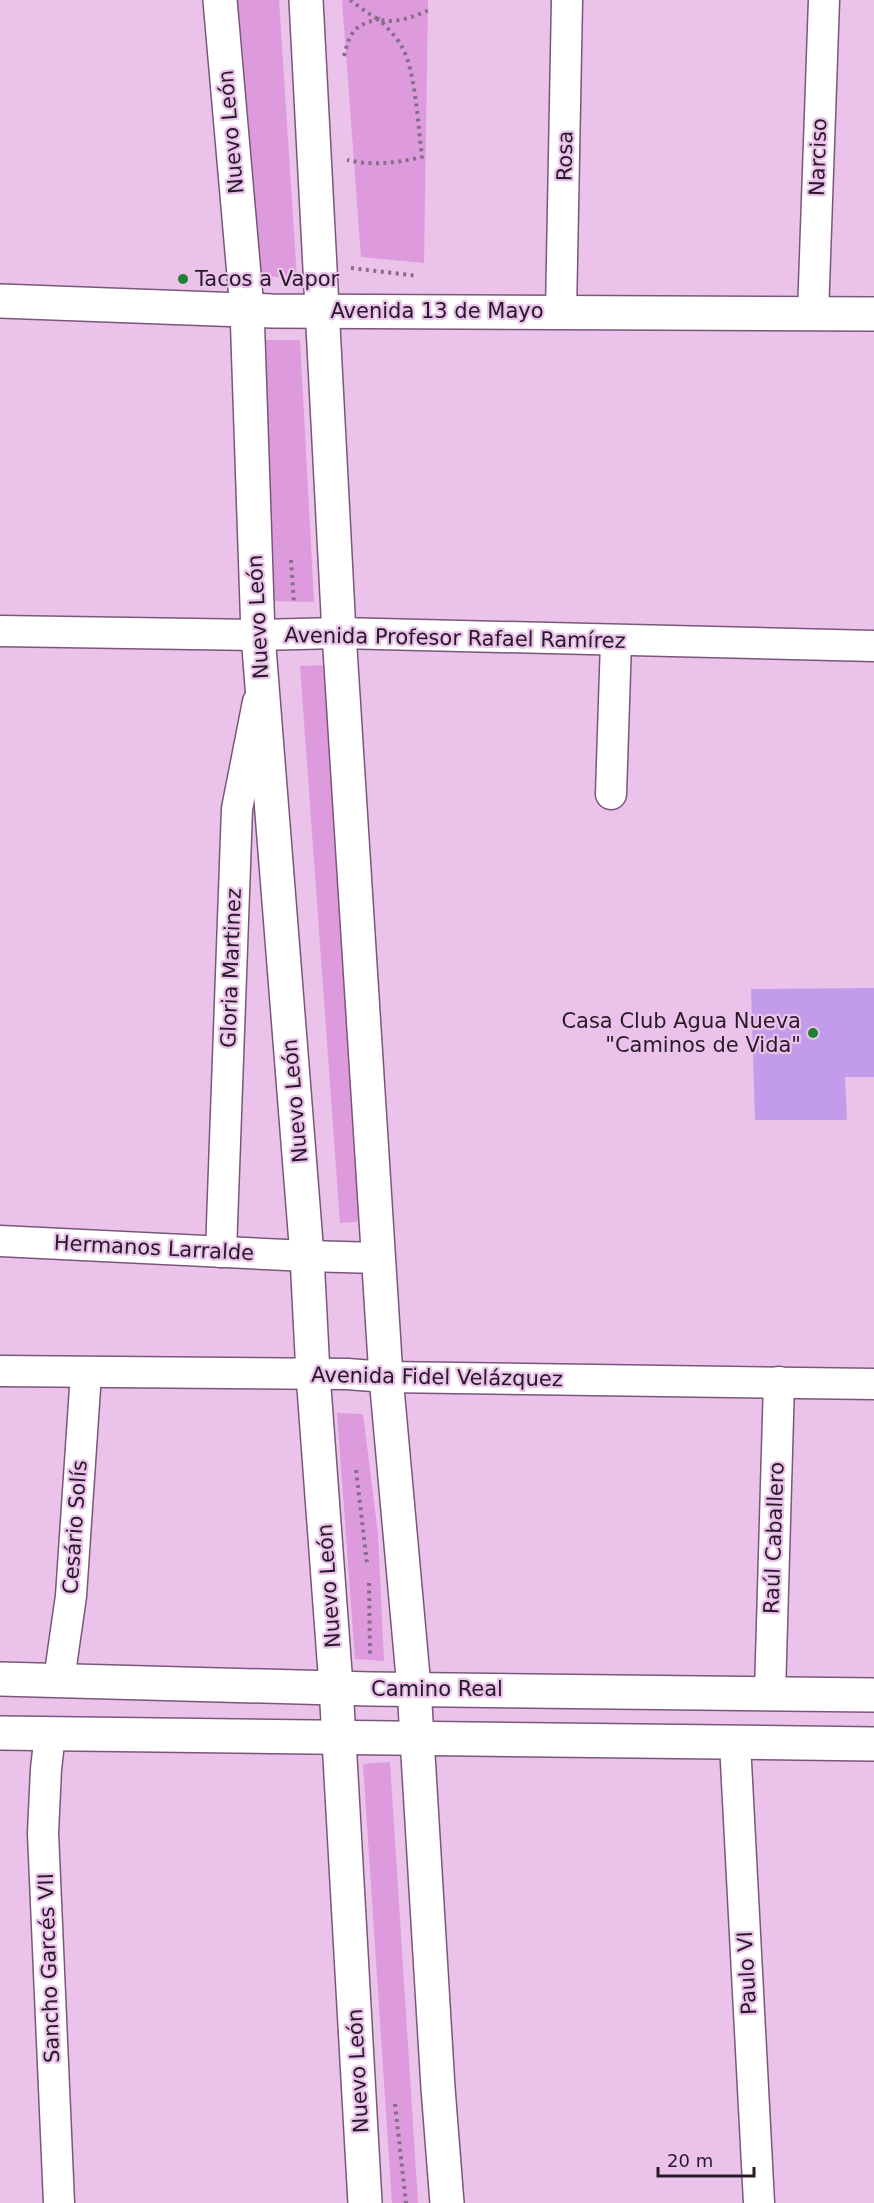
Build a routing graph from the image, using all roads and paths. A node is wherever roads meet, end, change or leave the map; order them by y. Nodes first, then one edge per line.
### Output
1 (220, 0) edge
2 (306, 0) edge
3 (350, 0) edge
4 (567, 0) edge
5 (824, 0) edge
6 (429, 10) dead end
7 (379, 19) junction
8 (343, 60) dead end
9 (344, 170) dead end
10 (351, 258) dead end
11 (0, 301) edge
12 (247, 309) junction
13 (323, 310) junction
14 (425, 311) junction
15 (561, 312) junction
16 (813, 314) junction
17 (874, 315) edge
18 (0, 631) edge
19 (339, 633) junction
20 (258, 635) junction
21 (616, 641) junction
22 (874, 646) edge
23 (261, 686) junction
24 (611, 794) dead end
25 (0, 1241) edge
26 (221, 1252) junction
27 (307, 1256) junction
28 (378, 1257) junction
29 (0, 1371) edge
30 (86, 1373) junction
31 (313, 1374) junction
32 (386, 1377) junction
33 (778, 1382) junction
34 (874, 1384) edge
35 (356, 1466) dead end
36 (368, 1569) dead end
37 (369, 1581) dead end
38 (370, 1659) dead end
39 (0, 1679) edge
40 (59, 1680) junction
41 (336, 1686) junction
42 (414, 1688) junction
43 (770, 1693) junction
44 (874, 1695) edge
45 (0, 1733) edge
46 (50, 1734) junction
47 (338, 1736) junction
48 (416, 1739) junction
49 (735, 1743) junction
50 (874, 1744) edge
51 (59, 2203) edge
52 (365, 2203) edge
53 (447, 2203) edge
54 (759, 2203) edge

1 - 12 street, Nuevo León
2 - 13 street
3 - 7 path
4 - 15 street, Rosa
5 - 16 street, Narciso
6 - 7 path
7 - 8 path
7 - 9 path
10 - 14 path
11 - 12 street, Avenida 13 de Mayo
12 - 13 street, Avenida 13 de Mayo
12 - 20 street, Nuevo León
13 - 14 street, Avenida 13 de Mayo
13 - 19 street
14 - 15 street, Avenida 13 de Mayo
15 - 16 street, Avenida 13 de Mayo
16 - 17 street, Avenida 13 de Mayo
18 - 20 street, Avenida Profesor Rafael Ramírez
19 - 20 street, Avenida Profesor Rafael Ramírez
19 - 21 street, Avenida Profesor Rafael Ramírez
19 - 28 street
20 - 23 street, Nuevo León
21 - 22 street, Avenida Profesor Rafael Ramírez
21 - 24 street
23 - 26 street, Gloria Martinez
23 - 27 street, Nuevo León
25 - 26 street, Hermanos Larralde
26 - 27 street, Hermanos Larralde
27 - 28 street, Hermanos Larralde
27 - 31 street, Nuevo León
28 - 32 street
29 - 30 street, Avenida Fidel Velázquez
30 - 31 street, Avenida Fidel Velázquez
30 - 40 street, Cesário Solís
31 - 32 street, Avenida Fidel Velázquez
31 - 41 street, Nuevo León
32 - 33 street, Avenida Fidel Velázquez
32 - 42 street
33 - 34 street, Avenida Fidel Velázquez
33 - 43 street, Raúl Caballero
35 - 36 path
37 - 38 path
39 - 40 street, Camino Real
40 - 41 street, Camino Real
41 - 42 street, Camino Real
41 - 47 street, Nuevo León
42 - 43 street, Camino Real
42 - 48 street
43 - 44 street, Camino Real
45 - 46 street
46 - 47 street
46 - 51 street, Sancho Garcés VII
47 - 48 street
47 - 52 street, Nuevo León
48 - 49 street
48 - 53 street
49 - 50 street
49 - 54 street, Paulo VI

